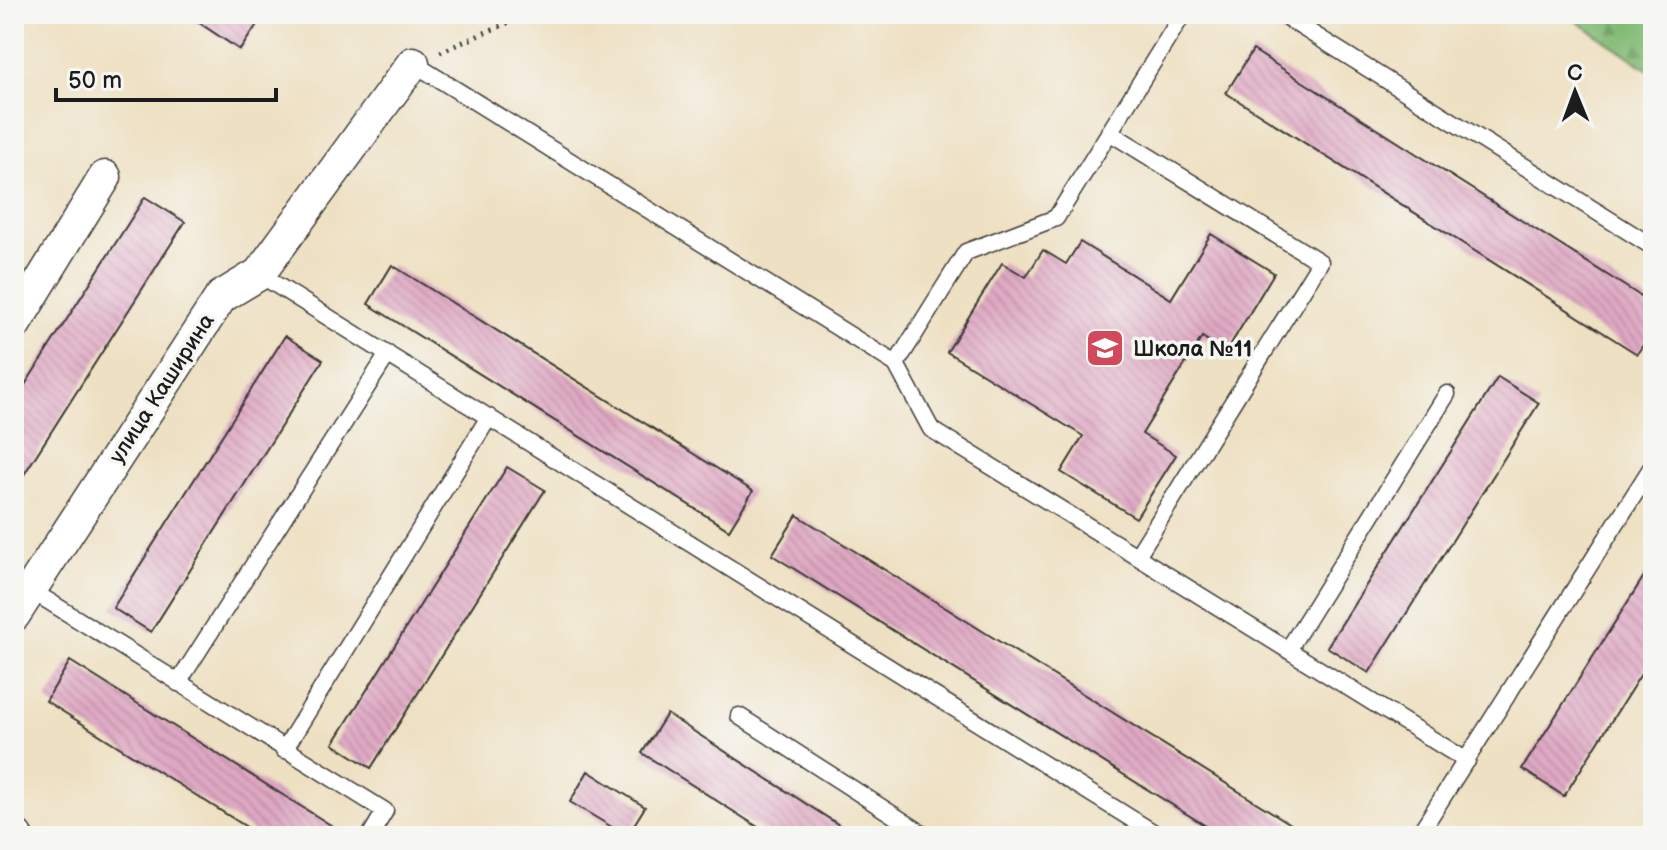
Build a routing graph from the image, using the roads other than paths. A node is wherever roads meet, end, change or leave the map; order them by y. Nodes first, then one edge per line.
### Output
1 (1183, 14) edge
2 (1281, 14) edge
3 (413, 63) joint
4 (1109, 132) junction
5 (105, 177) dead end
6 (1653, 247) edge
7 (259, 274) junction
8 (14, 325) edge
9 (388, 354) junction
10 (896, 364) junction
11 (1447, 394) dead end
12 (489, 417) junction
13 (1653, 465) edge
14 (1137, 556) junction
15 (22, 602) edge
16 (1288, 650) junction
17 (178, 683) junction
18 (739, 716) dead end
19 (284, 750) junction
20 (1467, 761) junction
21 (370, 836) edge
22 (926, 836) edge
23 (1159, 836) edge
24 (1418, 836) edge

1 - 4 lane
2 - 6 lane
3 - 7 street, улица Каширина
3 - 10 lane
4 - 10 lane
4 - 14 lane
5 - 8 street
7 - 9 lane
7 - 15 street, улица Каширина
9 - 12 lane
9 - 17 lane
10 - 14 lane
11 - 16 lane
12 - 19 lane
12 - 23 lane
13 - 20 lane
14 - 16 lane
15 - 17 lane
16 - 20 lane
17 - 19 lane
18 - 22 lane
19 - 21 lane
20 - 24 lane

